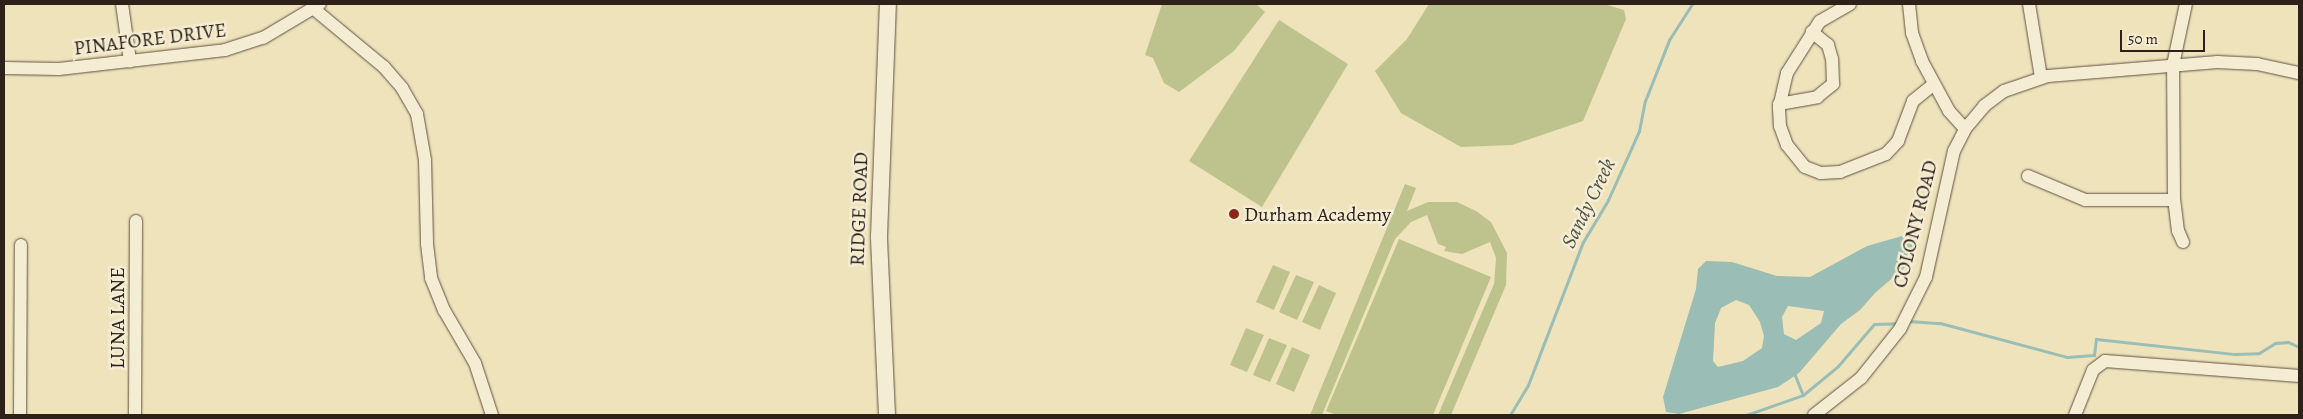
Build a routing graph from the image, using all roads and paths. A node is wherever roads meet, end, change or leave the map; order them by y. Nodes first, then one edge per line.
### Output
1 (122, 4) edge
2 (888, 4) edge
3 (1850, 4) edge
4 (1909, 4) edge
5 (2029, 4) edge
6 (2186, 4) edge
7 (317, 6) edge
8 (1812, 32) junction
9 (130, 61) junction
10 (2173, 65) junction
11 (4, 68) edge
12 (2299, 73) edge
13 (2040, 77) junction
14 (1934, 84) junction
15 (1780, 104) junction
16 (1965, 129) junction
17 (2028, 176) dead end
18 (2174, 200) junction
19 (136, 221) dead end
20 (2183, 242) dead end
21 (21, 246) dead end
22 (2299, 376) edge
23 (20, 415) edge
24 (135, 415) edge
25 (492, 415) edge
26 (887, 415) edge
27 (1814, 415) edge
28 (2075, 415) edge

1 - 9 street
2 - 26 street, RIDGE ROAD
3 - 8 street
4 - 14 street
5 - 13 street
6 - 10 street
7 - 9 street, PINAFORE DRIVE
7 - 25 street
8 - 15 street
8 - 15 street
9 - 11 street, PINAFORE DRIVE
10 - 12 street, COLONY ROAD
10 - 13 street, COLONY ROAD
10 - 18 street
13 - 16 street, COLONY ROAD
14 - 15 street
14 - 16 street
16 - 27 street, COLONY ROAD
17 - 18 street
18 - 20 street
19 - 24 street, LUNA LANE
21 - 23 street
22 - 28 street

